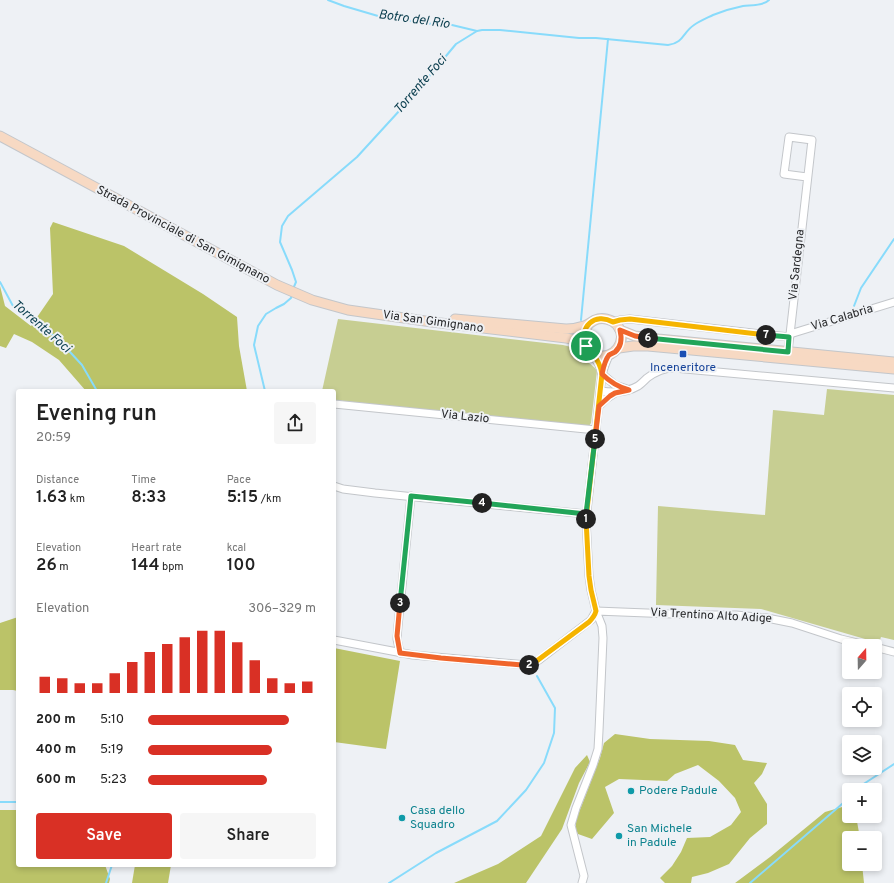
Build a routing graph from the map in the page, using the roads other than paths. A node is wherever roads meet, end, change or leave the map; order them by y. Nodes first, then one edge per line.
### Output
1 (0, 136) edge
2 (807, 177) junction
3 (894, 302) edge
4 (374, 314) junction
5 (613, 322) junction
6 (588, 324) junction
7 (620, 330) junction
8 (789, 336) junction
9 (619, 348) junction
10 (589, 350) junction
11 (788, 352) junction
12 (609, 355) junction
13 (894, 362) edge
14 (894, 370) edge
15 (602, 374) junction
16 (894, 388) edge
17 (601, 389) junction
18 (615, 389) junction
19 (336, 404) edge
20 (599, 406) junction
21 (596, 430) junction
22 (336, 487) edge
23 (411, 496) junction
24 (586, 514) junction
25 (596, 611) junction
26 (842, 639) edge
27 (336, 640) edge
28 (882, 649) edge
29 (894, 652) edge
30 (400, 653) junction
31 (582, 883) edge

1 - 4 main road, Strada Provinciale di San Gimignano
2 - 2 street, Via Sardegna
2 - 8 street, Via Sardegna
3 - 8 street, Via Calabria
4 - 6 main road, Via San Gimignano
4 - 10 main road, Via San Gimignano
5 - 6 main road, Via San Gimignano
5 - 7 main road
5 - 8 street, Via Calabria
6 - 10 main road
7 - 9 main road
7 - 11 main road
8 - 11 street, Via Sardegna
9 - 12 main road
9 - 14 main road
10 - 12 main road, Via San Gimignano
10 - 15 street
11 - 13 main road
12 - 15 street
15 - 17 street
15 - 18 street
16 - 18 street
17 - 18 street
17 - 20 street
18 - 20 street
19 - 21 street, Via Lazio
20 - 21 street
21 - 24 street
22 - 23 street
23 - 24 street
23 - 30 street
24 - 25 street
25 - 26 street, Via Trentino Alto Adige
25 - 30 street
25 - 31 street
27 - 30 street
28 - 29 street

